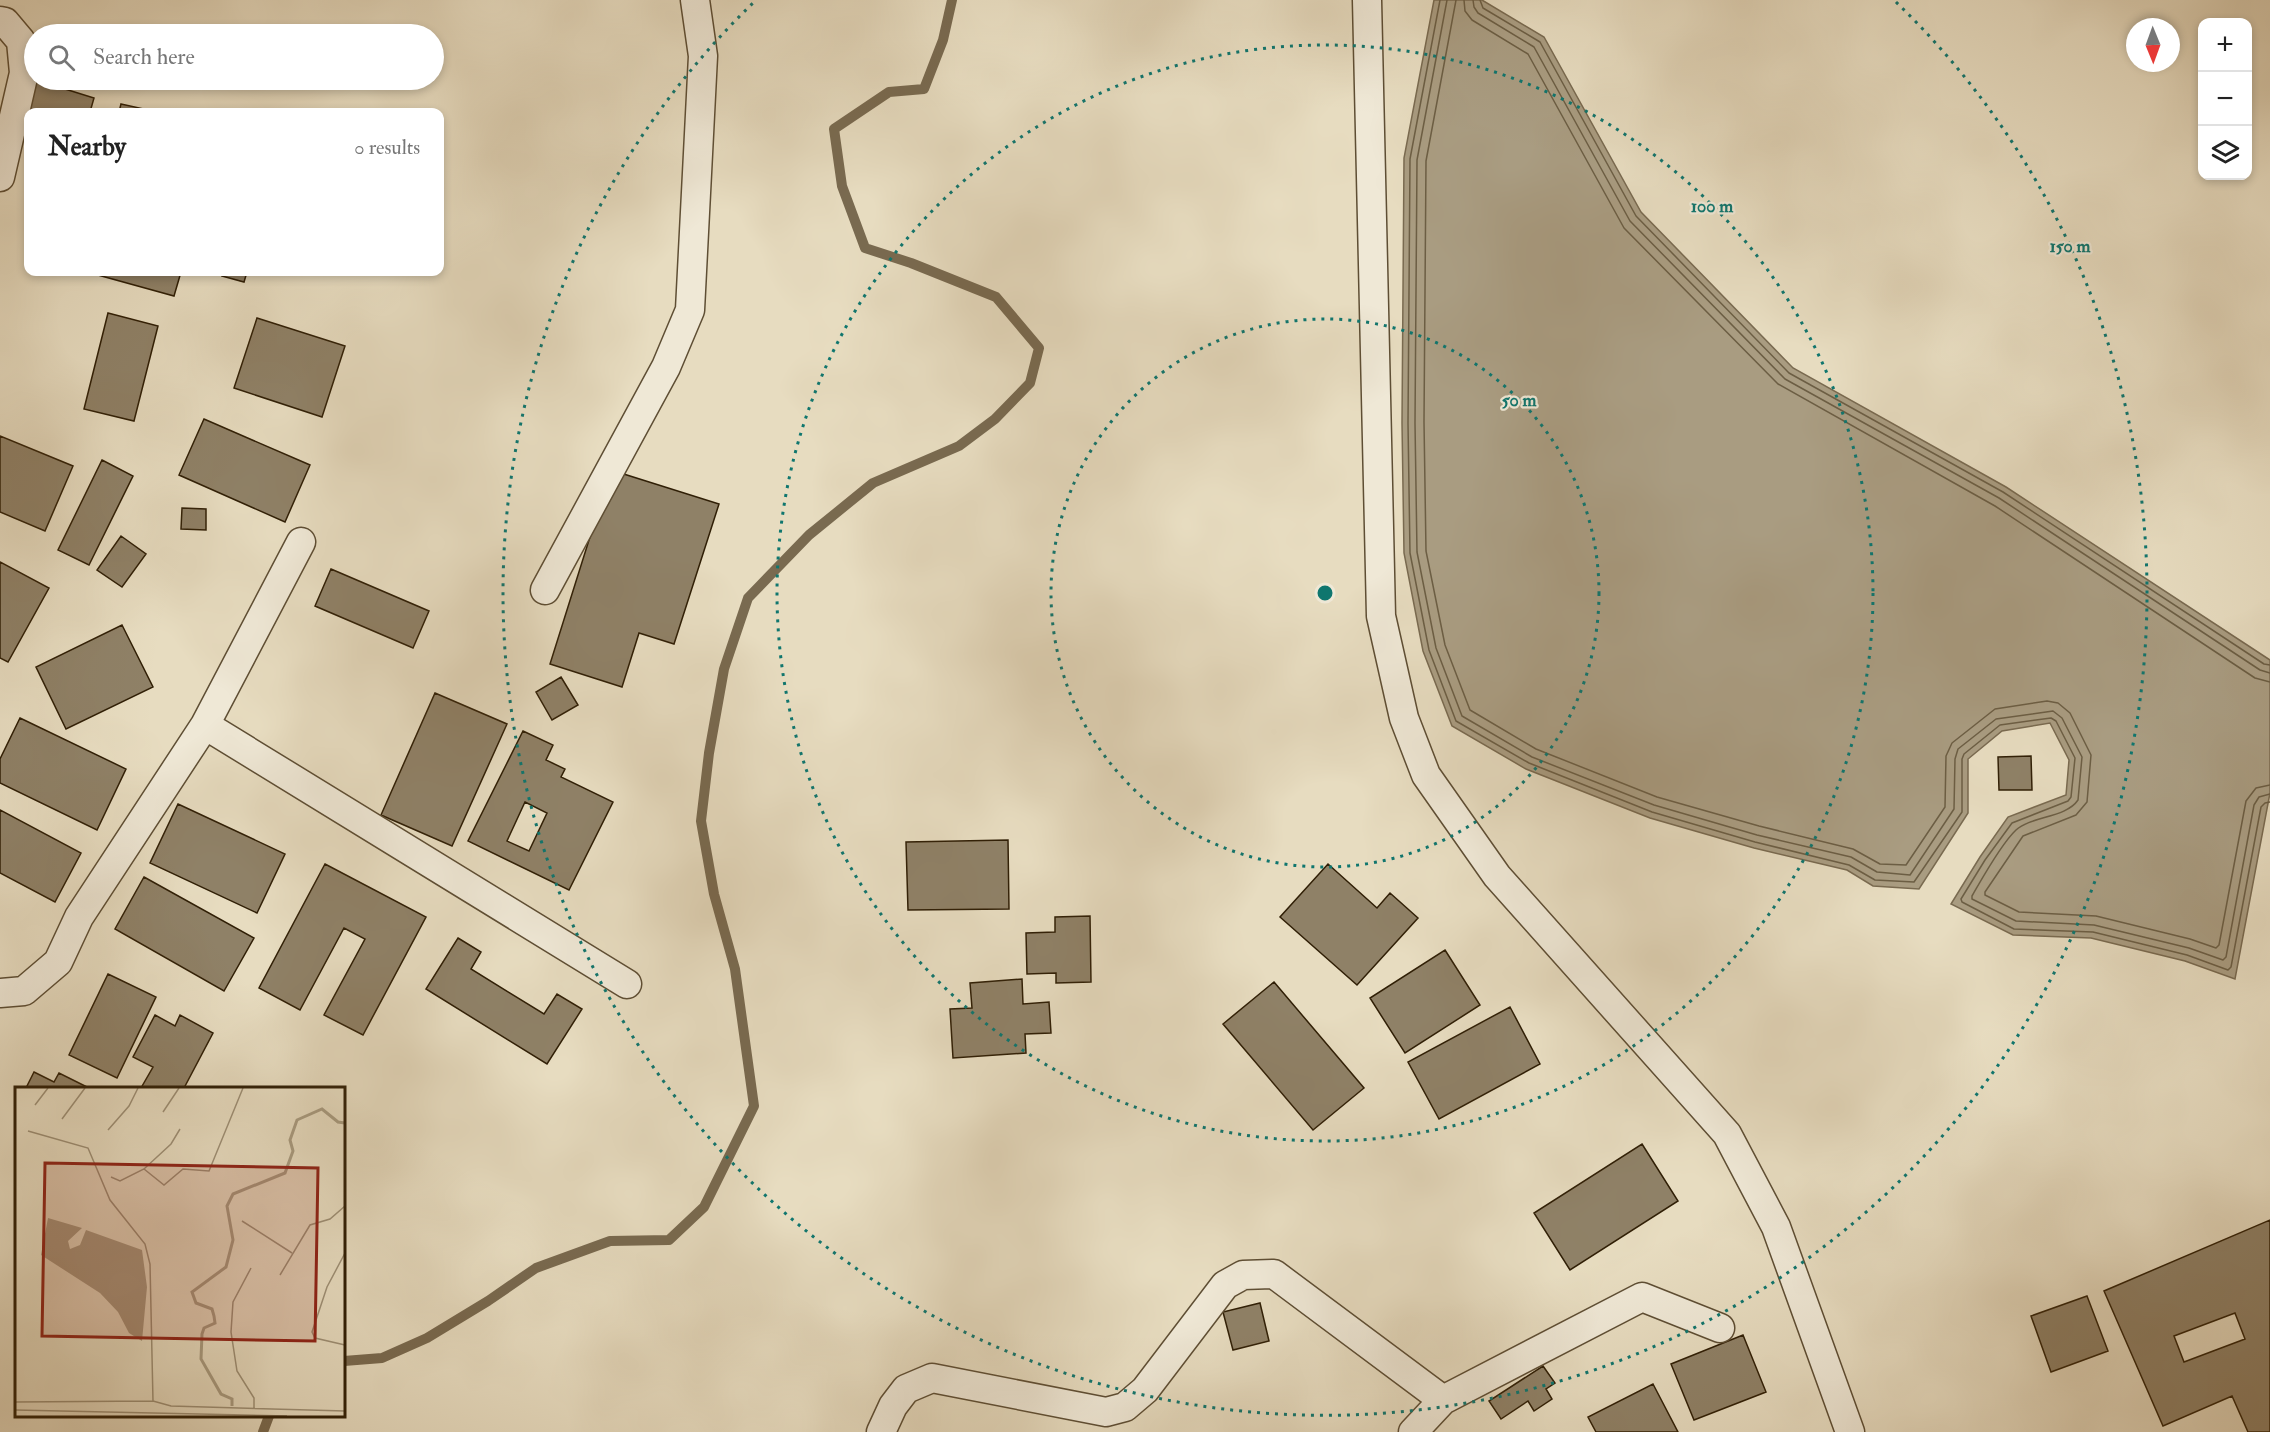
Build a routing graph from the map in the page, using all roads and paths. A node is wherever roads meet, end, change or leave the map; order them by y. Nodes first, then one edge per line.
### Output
1 (694, 0) edge
2 (1367, 0) edge
3 (0, 21) edge
4 (0, 177) edge
5 (301, 542) dead end
6 (545, 590) dead end
7 (205, 725) junction
8 (627, 984) dead end
9 (0, 993) edge
10 (1720, 1328) dead end
11 (1443, 1400) junction
12 (881, 1432) edge
13 (1413, 1432) edge
14 (1850, 1432) edge

1 - 6 street
2 - 14 street
3 - 4 street
5 - 7 street
7 - 8 street
7 - 9 street
10 - 11 street
11 - 12 street
11 - 13 street

